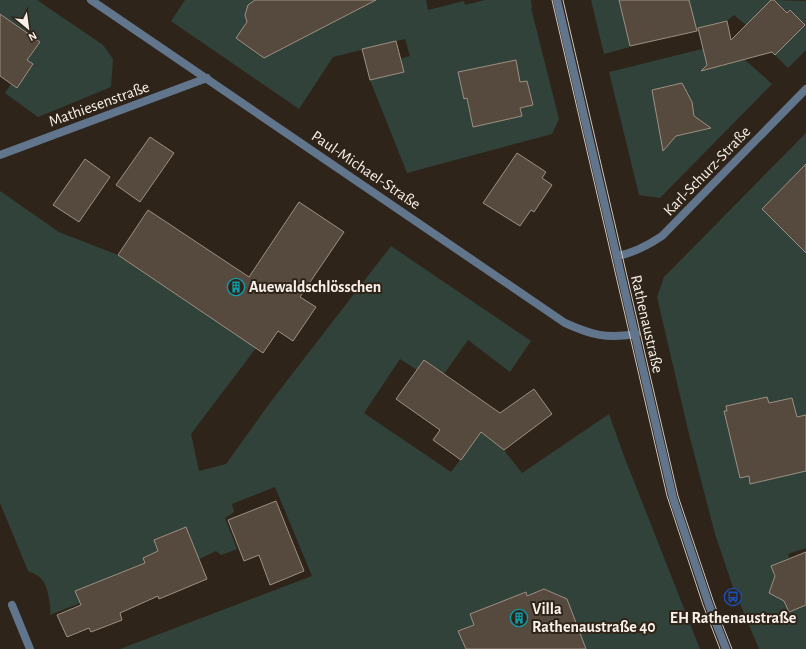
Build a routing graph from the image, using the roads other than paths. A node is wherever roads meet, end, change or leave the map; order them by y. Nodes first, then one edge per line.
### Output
1 (91, 0) edge
2 (557, 0) edge
3 (207, 78) junction
4 (806, 89) edge
5 (0, 155) edge
6 (617, 256) junction
7 (636, 334) junction
8 (12, 605) dead end
9 (30, 649) edge
10 (726, 649) edge

1 - 3 street, Paul-Michael-Straße
2 - 6 street, Rathenaustraße
3 - 5 street, Mathiesenstraße
3 - 7 street, Paul-Michael-Straße
4 - 6 street, Karl-Schurz-Straße
6 - 7 street, Rathenaustraße
7 - 10 street, Rathenaustraße
8 - 9 street

